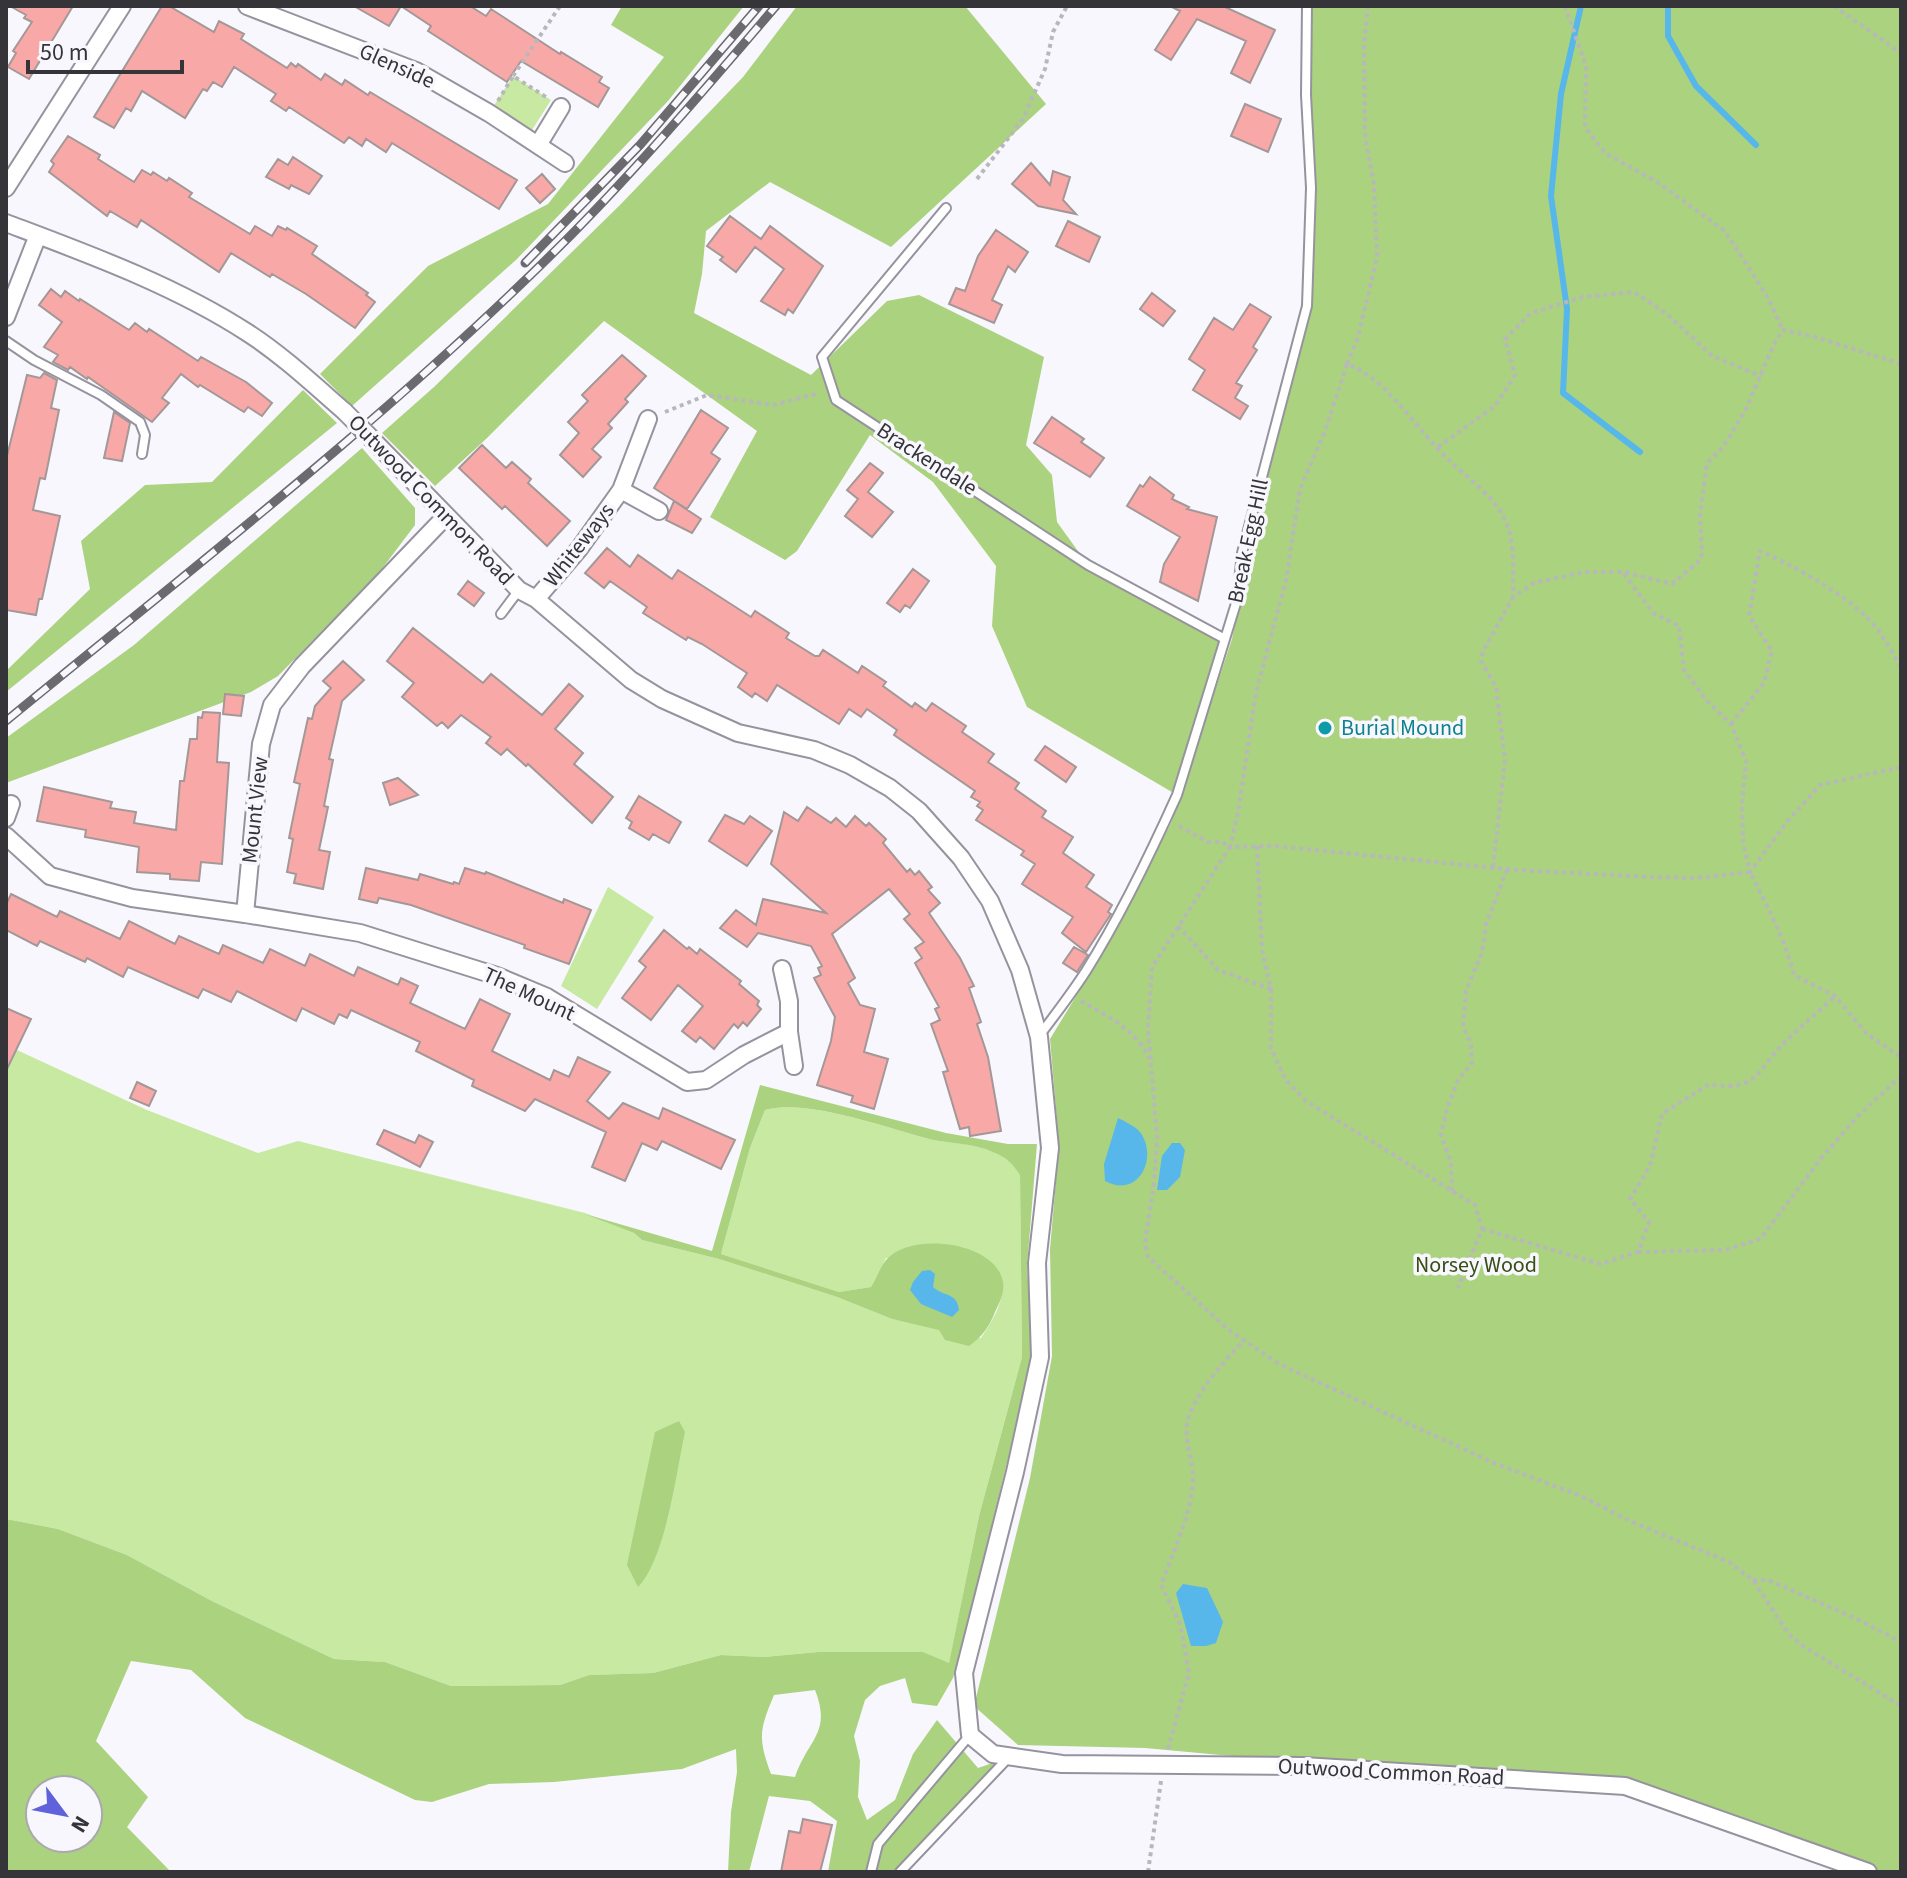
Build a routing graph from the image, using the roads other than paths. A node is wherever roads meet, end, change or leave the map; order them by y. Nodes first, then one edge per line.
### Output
1 (122, 6) edge
2 (247, 6) edge
3 (1307, 6) edge
4 (561, 107) road end
5 (538, 145) junction
6 (565, 163) dead end
7 (6, 188) edge
8 (946, 208) dead end
9 (6, 223) edge
10 (38, 235) junction
11 (6, 317) edge
12 (6, 341) edge
13 (648, 419) road end
14 (142, 454) dead end
15 (621, 490) junction
16 (659, 511) dead end
17 (446, 516) junction
18 (519, 590) junction
19 (536, 599) junction
20 (501, 614) dead end
21 (1225, 639) junction
22 (6, 836) edge
23 (245, 914) junction
24 (782, 969) dead end
25 (789, 1032) junction
26 (1039, 1037) junction
27 (794, 1066) dead end
28 (970, 1735) junction
29 (1010, 1757) junction
30 (871, 1872) edge
31 (900, 1872) edge
32 (1868, 1872) edge

1 - 7 street
2 - 5 street, Glenside
3 - 21 lane, Break Egg Hill
4 - 5 street
5 - 6 street, Glenside
8 - 21 lane, Brackendale
9 - 10 street, Outwood Common Road
10 - 11 street
10 - 17 street, Outwood Common Road, bridge
12 - 14 lane
13 - 15 street, Whiteways
15 - 16 street, Whiteways
15 - 19 street, Whiteways
17 - 18 street, Outwood Common Road
17 - 23 street, Mount View
18 - 19 street, Outwood Common Road
18 - 20 lane
19 - 26 street, Outwood Common Road
21 - 26 lane, Break Egg Hill
22 - 23 street
23 - 25 street, The Mount
24 - 25 street
25 - 27 street
26 - 28 street, Outwood Common Road
28 - 29 street, Outwood Common Road
28 - 30 lane
29 - 31 lane
29 - 32 street, Outwood Common Road

